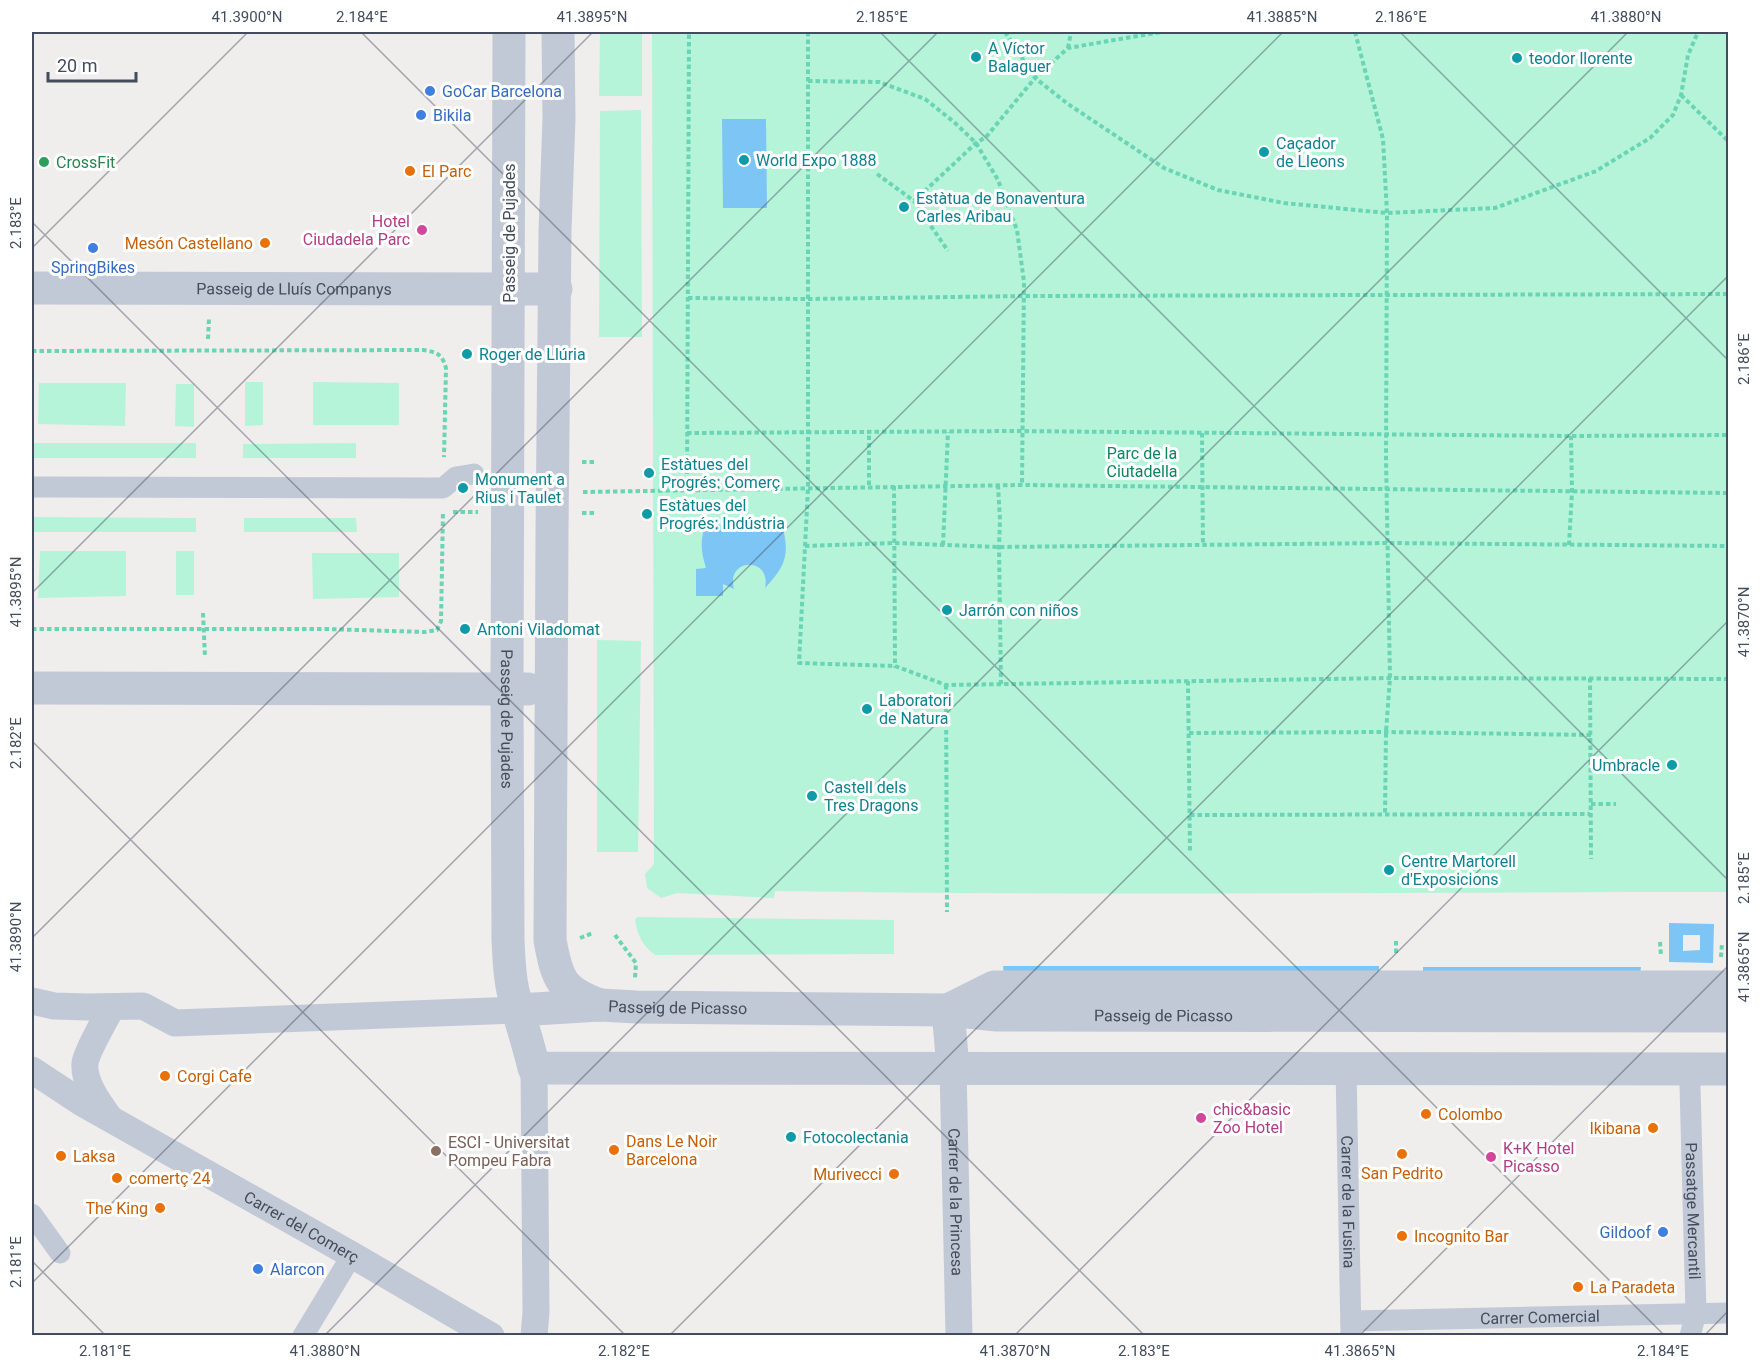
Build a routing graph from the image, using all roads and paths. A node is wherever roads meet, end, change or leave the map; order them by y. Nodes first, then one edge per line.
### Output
1 (509, 32) edge
2 (558, 32) edge
3 (689, 32) edge
4 (808, 32) edge
5 (1005, 32) edge
6 (1071, 32) edge
7 (1161, 32) edge
8 (1355, 32) edge
9 (1698, 32) edge
10 (1068, 48) junction
11 (1035, 78) junction
12 (808, 81) junction
13 (1682, 95) junction
14 (1728, 141) edge
15 (976, 143) junction
16 (877, 174) dead end
17 (914, 201) junction
18 (1387, 213) junction
19 (948, 252) dead end
20 (32, 288) edge
21 (509, 288) junction
22 (556, 289) junction
23 (1728, 294) edge
24 (1024, 296) junction
25 (1387, 296) junction
26 (688, 298) junction
27 (808, 299) junction
28 (209, 312) dead end
29 (208, 339) dead end
30 (32, 351) edge
31 (869, 432) junction
32 (948, 432) junction
33 (1023, 432) junction
34 (1202, 432) junction
35 (687, 433) junction
36 (807, 433) junction
37 (1388, 433) junction
38 (1728, 435) edge
39 (1571, 436) junction
40 (580, 462) dead end
41 (594, 462) dead end
42 (444, 463) dead end
43 (474, 474) dead end
44 (1022, 484) junction
45 (947, 485) junction
46 (998, 485) junction
47 (869, 486) junction
48 (894, 486) junction
49 (1201, 486) junction
50 (32, 487) edge
51 (808, 488) junction
52 (1388, 488) junction
53 (687, 489) junction
54 (1572, 491) junction
55 (595, 492) dead end
56 (1728, 493) edge
57 (484, 512) dead end
58 (582, 513) dead end
59 (595, 513) dead end
60 (894, 543) junction
61 (1388, 543) junction
62 (943, 545) junction
63 (1203, 545) junction
64 (1569, 545) junction
65 (805, 546) junction
66 (1728, 546) edge
67 (999, 547) junction
68 (203, 613) dead end
69 (32, 629) edge
70 (204, 630) junction
71 (205, 656) dead end
72 (895, 666) junction
73 (1390, 678) junction
74 (1590, 678) junction
75 (1728, 680) edge
76 (1188, 681) junction
77 (1001, 684) junction
78 (946, 685) junction
79 (32, 688) edge
80 (507, 689) junction
81 (551, 689) junction
82 (1386, 732) junction
83 (1189, 733) junction
84 (1591, 735) junction
85 (1591, 804) junction
86 (1616, 804) dead end
87 (1190, 814) junction
88 (1385, 814) junction
89 (1590, 814) junction
90 (1190, 853) dead end
91 (1591, 860) dead end
92 (947, 912) dead end
93 (593, 933) dead end
94 (615, 934) dead end
95 (578, 939) dead end
96 (635, 979) dead end
97 (561, 981) junction
98 (1728, 987) edge
99 (43, 1004) edge
100 (600, 1005) junction
101 (111, 1008) junction
102 (948, 1010) junction
103 (1346, 1016) junction
104 (1728, 1016) edge
105 (32, 1024) edge
106 (526, 1039) junction
107 (953, 1068) junction
108 (1346, 1068) junction
109 (1728, 1069) edge
110 (32, 1070) edge
111 (1690, 1085) dead end
112 (112, 1120) junction
113 (32, 1214) edge
114 (60, 1253) dead end
115 (352, 1255) junction
116 (1696, 1313) junction
117 (1728, 1313) edge
118 (1351, 1328) edge
119 (303, 1335) edge
120 (491, 1335) edge
121 (534, 1335) edge
122 (959, 1335) edge
123 (1690, 1335) edge

1 - 21 street, Passeig de Pujades
2 - 22 street
3 - 26 path
4 - 12 path
5 - 11 path
6 - 10 path
7 - 10 path
8 - 18 path
9 - 13 path
10 - 11 path
11 - 15 path
11 - 18 path
12 - 15 path
12 - 27 path
13 - 14 path
13 - 18 path
15 - 17 path
15 - 24 path
16 - 17 path
17 - 19 path
18 - 25 path
20 - 21 street, Passeig de Lluís Companys
21 - 22 street, Passeig de Lluís Companys
21 - 80 street, Passeig de Pujades
22 - 81 street
23 - 25 path
24 - 25 path
24 - 27 path
24 - 33 path
25 - 37 path
26 - 27 path
26 - 35 path
27 - 36 path
28 - 29 path
30 - 42 path
31 - 32 path
31 - 36 path
31 - 47 path
32 - 33 path
32 - 45 path
33 - 34 path
33 - 44 path
34 - 37 path
34 - 49 path
35 - 36 path
35 - 53 path
36 - 51 path
37 - 39 path
37 - 52 path
38 - 39 path
39 - 54 path
40 - 41 path
43 - 50 street
44 - 46 path
44 - 49 path
45 - 46 path
45 - 48 path
45 - 62 path
46 - 67 path
47 - 48 path
47 - 51 path
48 - 60 path
49 - 52 path
49 - 63 path
51 - 53 path
51 - 65 path
52 - 54 path
52 - 61 path
53 - 55 path
54 - 56 path
54 - 64 path
57 - 70 path
58 - 59 path
60 - 62 path
60 - 65 path
60 - 72 path
61 - 63 path
61 - 64 path
61 - 73 path
62 - 67 path
63 - 67 path
64 - 66 path
65 - 72 path
67 - 77 path
68 - 70 path
69 - 70 path
70 - 71 path
72 - 78 path
73 - 74 path
73 - 76 path
73 - 82 path
74 - 75 path
74 - 84 path
76 - 77 path
76 - 83 path
77 - 78 path
78 - 92 path
79 - 80 street
80 - 81 street
80 - 106 street, Passeig de Pujades
81 - 97 street
82 - 83 path
82 - 84 path
82 - 88 path
83 - 87 path
84 - 85 path
85 - 86 path
85 - 89 path
87 - 88 path
87 - 90 path
88 - 89 path
89 - 91 path
93 - 95 path
94 - 96 path, Passeig de Picasso
97 - 100 street, Passeig de Picasso
97 - 106 street
98 - 102 street
99 - 101 street, Passeig de Picasso
99 - 105 street
100 - 102 street, Passeig de Picasso
100 - 106 street, Passeig de Picasso
101 - 106 street, Passeig de Picasso
101 - 112 street, Carrer del Comerç
102 - 103 street, Passeig de Picasso
102 - 107 street
103 - 104 street, Passeig de Picasso
103 - 108 street
106 - 107 street
106 - 121 street, Passeig de Pujades
107 - 108 street
107 - 122 street, Carrer de la Princesa
108 - 109 street
108 - 118 street, Carrer de la Fusina
110 - 112 street, Carrer del Comerç
111 - 116 street, Passatge Mercantil
112 - 115 street, Carrer del Comerç
113 - 114 street
115 - 119 street
115 - 120 street, Carrer del Comerç
116 - 117 street, Carrer Comercial
116 - 118 street, Carrer Comercial
116 - 123 street, Passatge Mercantil

